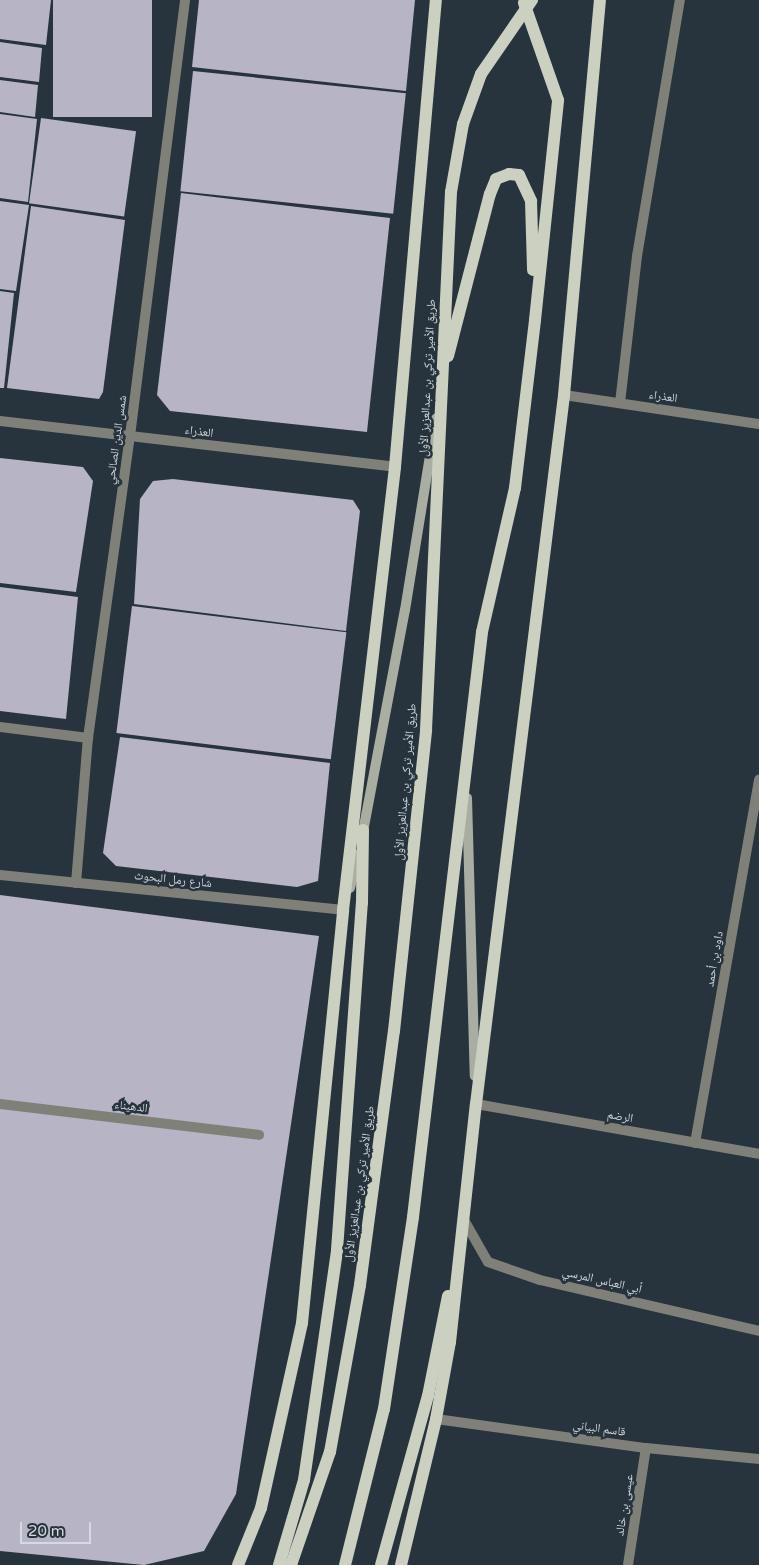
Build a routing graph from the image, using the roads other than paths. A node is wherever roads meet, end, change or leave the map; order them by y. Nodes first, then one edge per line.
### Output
1 (185, 0) edge
2 (436, 0) edge
3 (600, 0) edge
4 (680, 0) edge
5 (527, 3) edge
6 (535, 320) junction
7 (442, 380) junction
8 (564, 395) junction
9 (620, 404) junction
10 (0, 421) edge
11 (759, 424) edge
12 (130, 436) junction
13 (395, 467) junction
14 (0, 727) edge
15 (88, 738) junction
16 (466, 764) junction
17 (759, 780) edge
18 (363, 830) junction
19 (0, 875) edge
20 (76, 883) junction
21 (343, 910) junction
22 (0, 1104) edge
23 (476, 1104) junction
24 (259, 1136) dead end
25 (695, 1143) junction
26 (759, 1154) edge
27 (464, 1220) junction
28 (759, 1331) edge
29 (436, 1419) junction
30 (646, 1448) junction
31 (759, 1460) edge
32 (240, 1565) edge
33 (279, 1565) edge
34 (291, 1565) edge
35 (345, 1565) edge
36 (381, 1565) edge
37 (401, 1565) edge
38 (628, 1565) edge

1 - 12 street, شمس الدين الصالحي
2 - 13 main road
3 - 8 main road
4 - 9 street
5 - 6 main road, طريق الأمير تركي بن عبدالعزيز الأول
5 - 7 main road, طريق الأمير تركي بن عبدالعزيز الأول
6 - 7 main road
6 - 16 main road, طريق الأمير تركي بن عبدالعزيز الأول
7 - 18 street
7 - 34 main road, طريق الأمير تركي بن عبدالعزيز الأول
8 - 9 street, العذراء
8 - 23 main road
9 - 11 street, العذراء
10 - 12 street, العذراء
12 - 13 street, العذراء
12 - 15 street, شمس الدين الصالحي
13 - 21 main road
14 - 15 street
15 - 20 street, شمس الدين الصالحي
16 - 23 street
16 - 35 main road, طريق الأمير تركي بن عبدالعزيز الأول
17 - 25 street, داود بن أحمد
18 - 21 street
18 - 33 main road
19 - 20 street, شارع رمل البحوث
20 - 21 street, شارع رمل البحوث
21 - 32 main road
22 - 24 street, الدهيناء
23 - 25 street, الرضم
23 - 27 main road
25 - 26 street, الرضم
27 - 28 street, أبي العباس المرسي
27 - 29 main road
27 - 36 main road
29 - 30 street, قاسم البياني
29 - 37 main road
30 - 31 street, قاسم البياني
30 - 38 street, عيسى بن خالد

